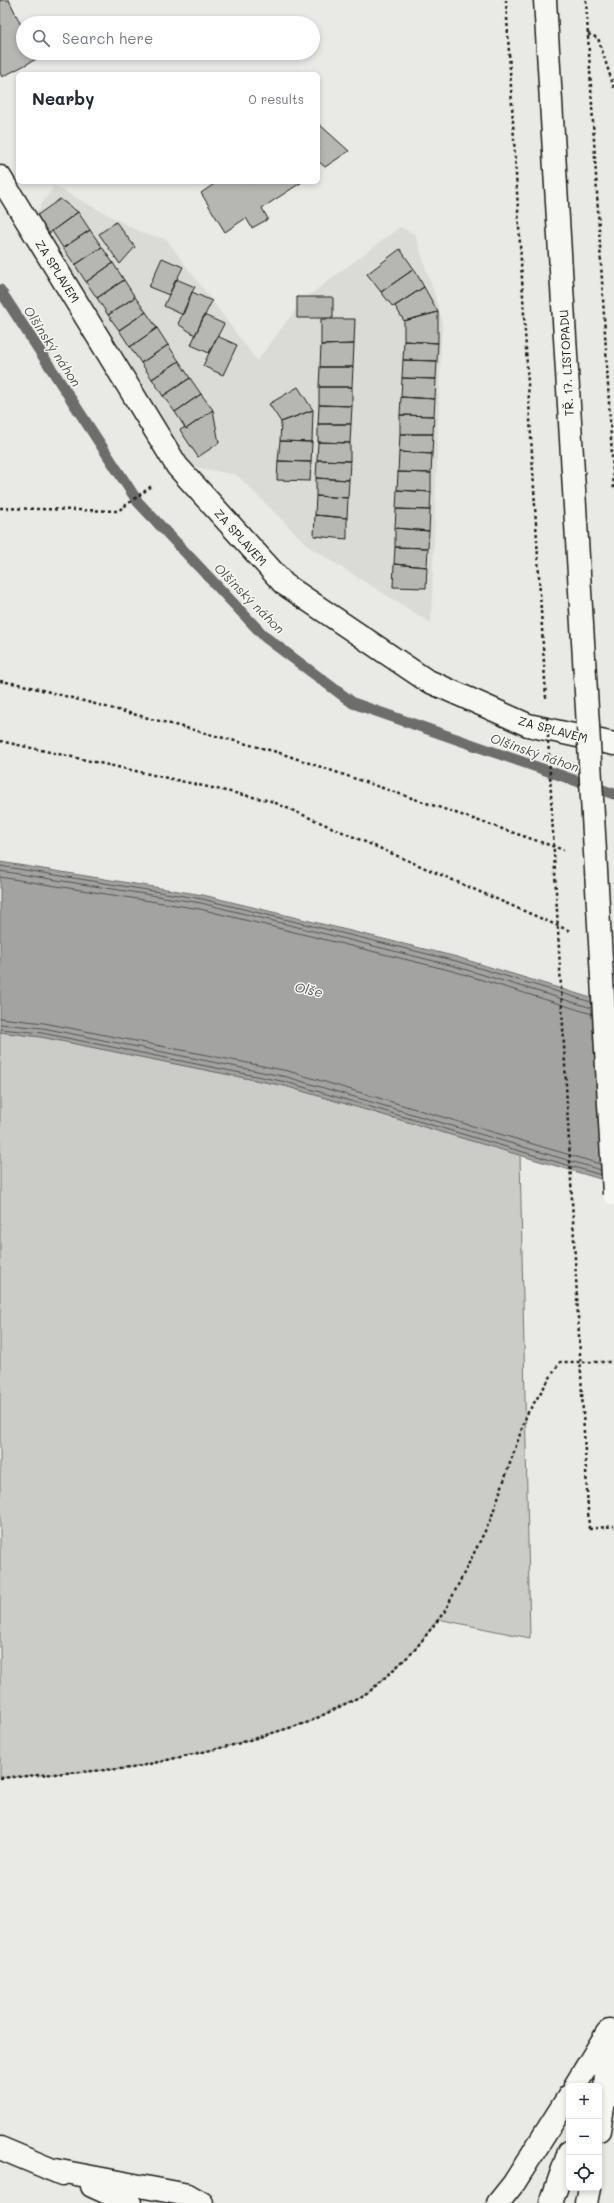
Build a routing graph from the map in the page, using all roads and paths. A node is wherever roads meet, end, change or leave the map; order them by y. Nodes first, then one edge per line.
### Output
1 (506, 0) edge
2 (545, 0) edge
3 (586, 0) edge
4 (588, 34) junction
5 (614, 88) edge
6 (0, 177) edge
7 (159, 480) dead end
8 (614, 491) edge
9 (0, 508) edge
10 (0, 681) edge
11 (546, 701) dead end
12 (547, 709) dead end
13 (0, 741) edge
14 (614, 744) edge
15 (569, 852) dead end
16 (578, 934) dead end
17 (614, 1194) edge
18 (614, 1362) edge
19 (614, 1526) edge
20 (0, 1778) edge
21 (611, 2023) edge
22 (577, 2083) edge
23 (591, 2083) edge
24 (566, 2101) edge
25 (601, 2119) edge
26 (0, 2148) edge
27 (568, 2155) edge
28 (49, 2168) junction
29 (588, 2191) edge
30 (130, 2203) edge
31 (202, 2203) edge
32 (498, 2203) edge
33 (551, 2203) edge
34 (586, 2203) edge

1 - 11 path
2 - 17 main road, TŘ. 17. LISTOPADU, bridge
3 - 4 path
4 - 5 path
4 - 8 path
6 - 14 main road, ZA SPLAVEM
7 - 9 path
10 - 15 path
12 - 19 path, bridge
13 - 16 path
18 - 20 path
21 - 22 main road
21 - 23 main road
21 - 25 main road
24 - 32 main road
26 - 28 main road
27 - 33 main road
28 - 30 main road
28 - 31 main road
29 - 34 main road

